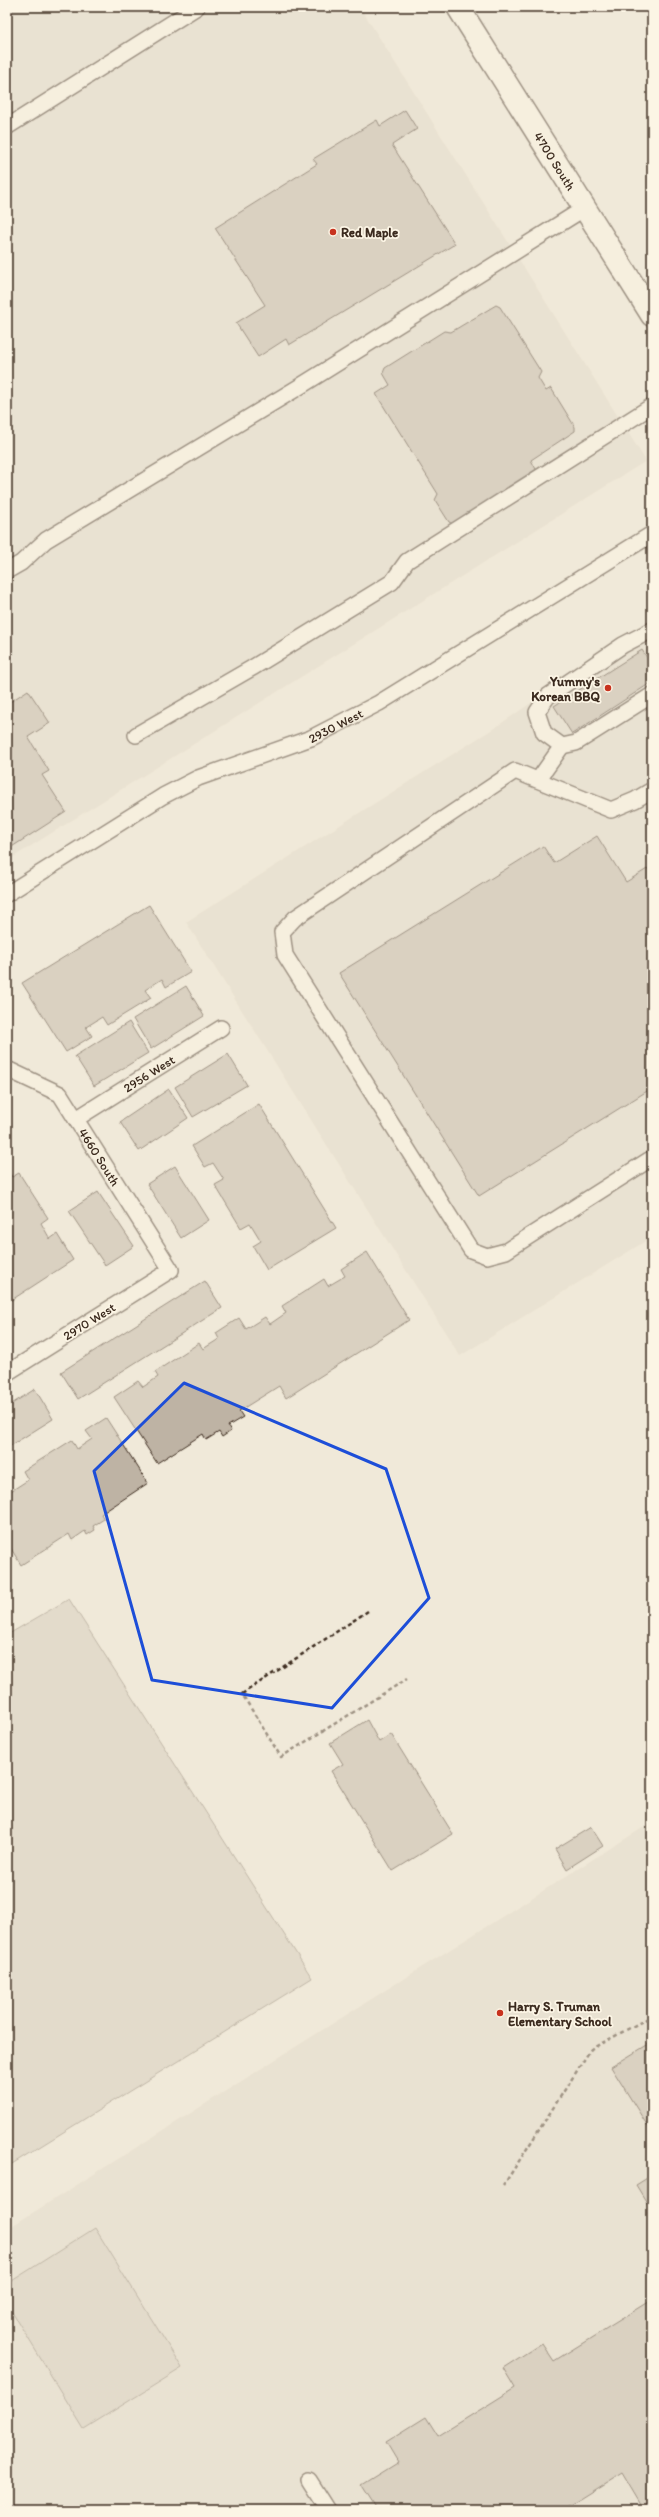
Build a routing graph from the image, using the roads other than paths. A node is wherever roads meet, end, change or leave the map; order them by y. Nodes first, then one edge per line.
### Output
1 (197, 7) edge
2 (458, 7) edge
3 (7, 128) edge
4 (585, 208) junction
5 (652, 315) edge
6 (652, 406) edge
7 (652, 534) edge
8 (7, 571) edge
9 (652, 630) edge
10 (652, 695) edge
11 (136, 735) dead end
12 (562, 746) junction
13 (538, 780) junction
14 (652, 790) edge
15 (7, 894) edge
16 (221, 1028) dead end
17 (7, 1070) edge
18 (76, 1119) junction
19 (652, 1158) edge
20 (171, 1270) joint
21 (7, 1373) edge
22 (309, 2480) dead end
23 (328, 2510) edge

1 - 3 lane
2 - 4 main road, 4700 South
4 - 5 main road, 4700 South
4 - 8 lane
6 - 11 lane
7 - 15 lane, 2930 West
9 - 12 lane
10 - 12 lane
12 - 13 lane
13 - 14 lane
13 - 19 lane
16 - 18 lane, 2956 West
17 - 18 lane, 4660 South
18 - 20 lane, 4660 South
20 - 21 lane, 2970 West
22 - 23 lane

